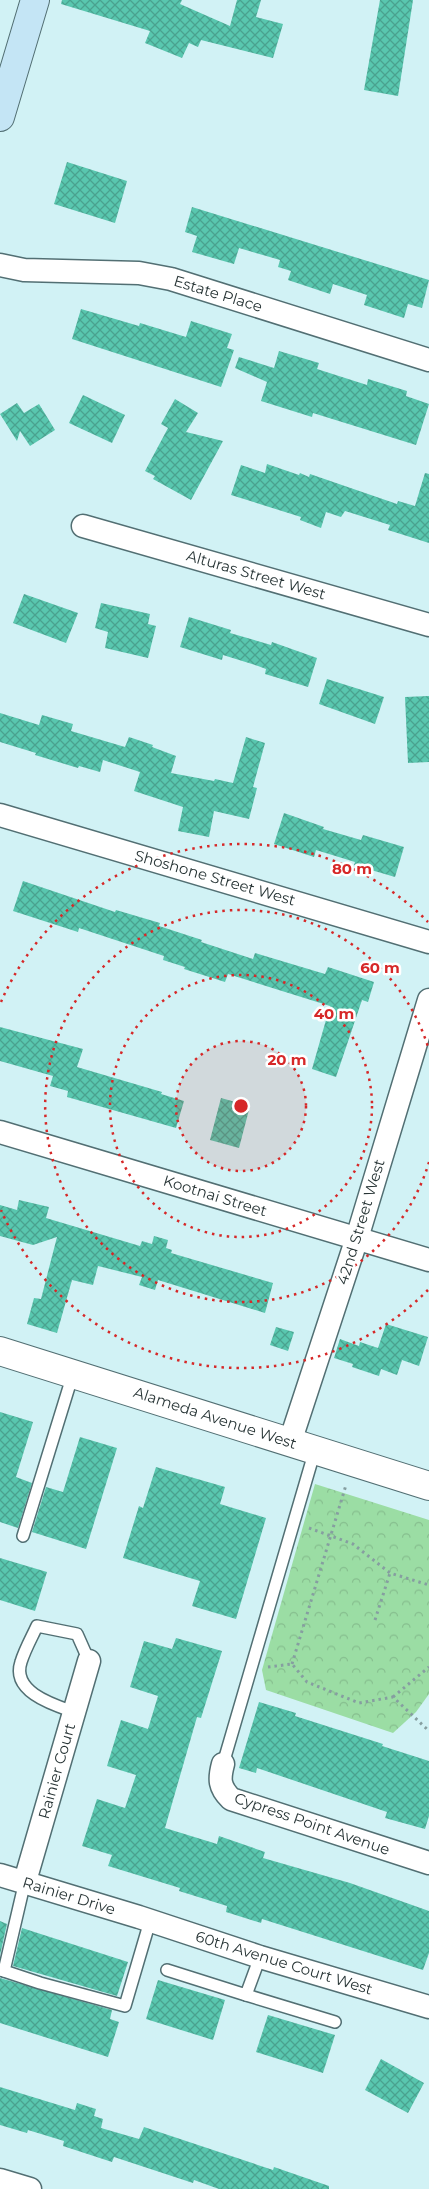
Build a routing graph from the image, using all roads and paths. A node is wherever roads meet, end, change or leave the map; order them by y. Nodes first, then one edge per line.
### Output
1 (35, 0) edge
2 (0, 117) edge
3 (0, 265) edge
4 (429, 360) edge
5 (83, 526) dead end
6 (429, 625) edge
7 (0, 816) edge
8 (429, 942) edge
9 (429, 1000) edge
10 (0, 1132) edge
11 (357, 1238) junction
12 (429, 1260) edge
13 (0, 1351) edge
14 (73, 1374) junction
15 (290, 1442) junction
16 (316, 1450) junction
17 (353, 1462) junction
18 (429, 1486) edge
19 (294, 1523) junction
20 (22, 1536) dead end
21 (331, 1536) junction
22 (390, 1573) junction
23 (429, 1585) edge
24 (375, 1620) dead end
25 (89, 1661) joint
26 (292, 1664) junction
27 (262, 1667) dead end
28 (429, 1667) edge
29 (393, 1697) junction
30 (74, 1712) junction
31 (429, 1731) edge
32 (223, 1764) joint
33 (429, 1863) edge
34 (0, 1875) edge
35 (25, 1881) junction
36 (144, 1919) junction
37 (260, 1957) junction
38 (2, 1970) edge
39 (167, 1970) dead end
40 (246, 1995) junction
41 (429, 2007) edge
42 (335, 2022) dead end
43 (0, 2180) edge
44 (30, 2189) edge

1 - 2 main road
3 - 4 street, Estate Place
5 - 6 street, Alturas Street West
7 - 8 street, Shoshone Street West
9 - 11 street, 42nd Street West
10 - 11 street, Kootnai Street
11 - 12 street, Kootnai Street
11 - 15 street, 42nd Street West
13 - 14 street, Alameda Avenue West
14 - 15 street, Alameda Avenue West
14 - 20 lane
15 - 16 street, Alameda Avenue West
16 - 17 street, Alameda Avenue West
16 - 19 lane
17 - 18 street, Alameda Avenue West
17 - 21 path
19 - 21 path
19 - 32 lane
21 - 22 path
21 - 26 path
22 - 23 path
22 - 24 path
25 - 30 street, Rainier Court
25 - 30 lane
26 - 27 path
26 - 29 path
28 - 29 path
29 - 31 path
30 - 35 street, Rainier Court
32 - 33 street, Cypress Point Avenue
34 - 35 street, Rainier Drive
35 - 36 street, Rainier Drive
35 - 38 lane
36 - 37 street, 60th Avenue Court West
36 - 38 lane
37 - 40 lane
37 - 41 street, 60th Avenue Court West
39 - 40 lane
40 - 42 lane
43 - 44 street

